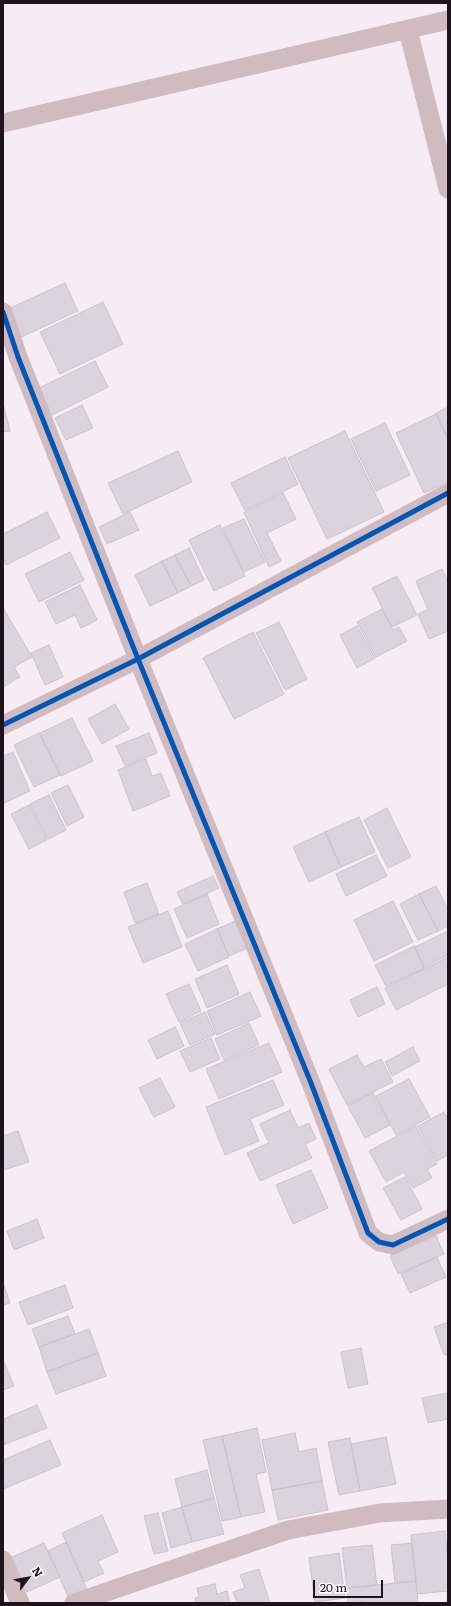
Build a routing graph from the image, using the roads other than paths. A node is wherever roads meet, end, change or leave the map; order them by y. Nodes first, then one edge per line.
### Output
1 (448, 20) edge
2 (408, 30) junction
3 (3, 123) edge
4 (448, 189) edge
5 (3, 312) edge
6 (448, 493) edge
7 (138, 659) junction
8 (3, 725) edge
9 (448, 1219) edge
10 (448, 1509) edge
11 (3, 1560) edge
12 (20, 1603) edge
13 (74, 1603) edge

1 - 2 street
2 - 3 street
2 - 4 street
5 - 7 street
6 - 7 street
7 - 8 street
7 - 9 street
10 - 13 street
11 - 12 street

